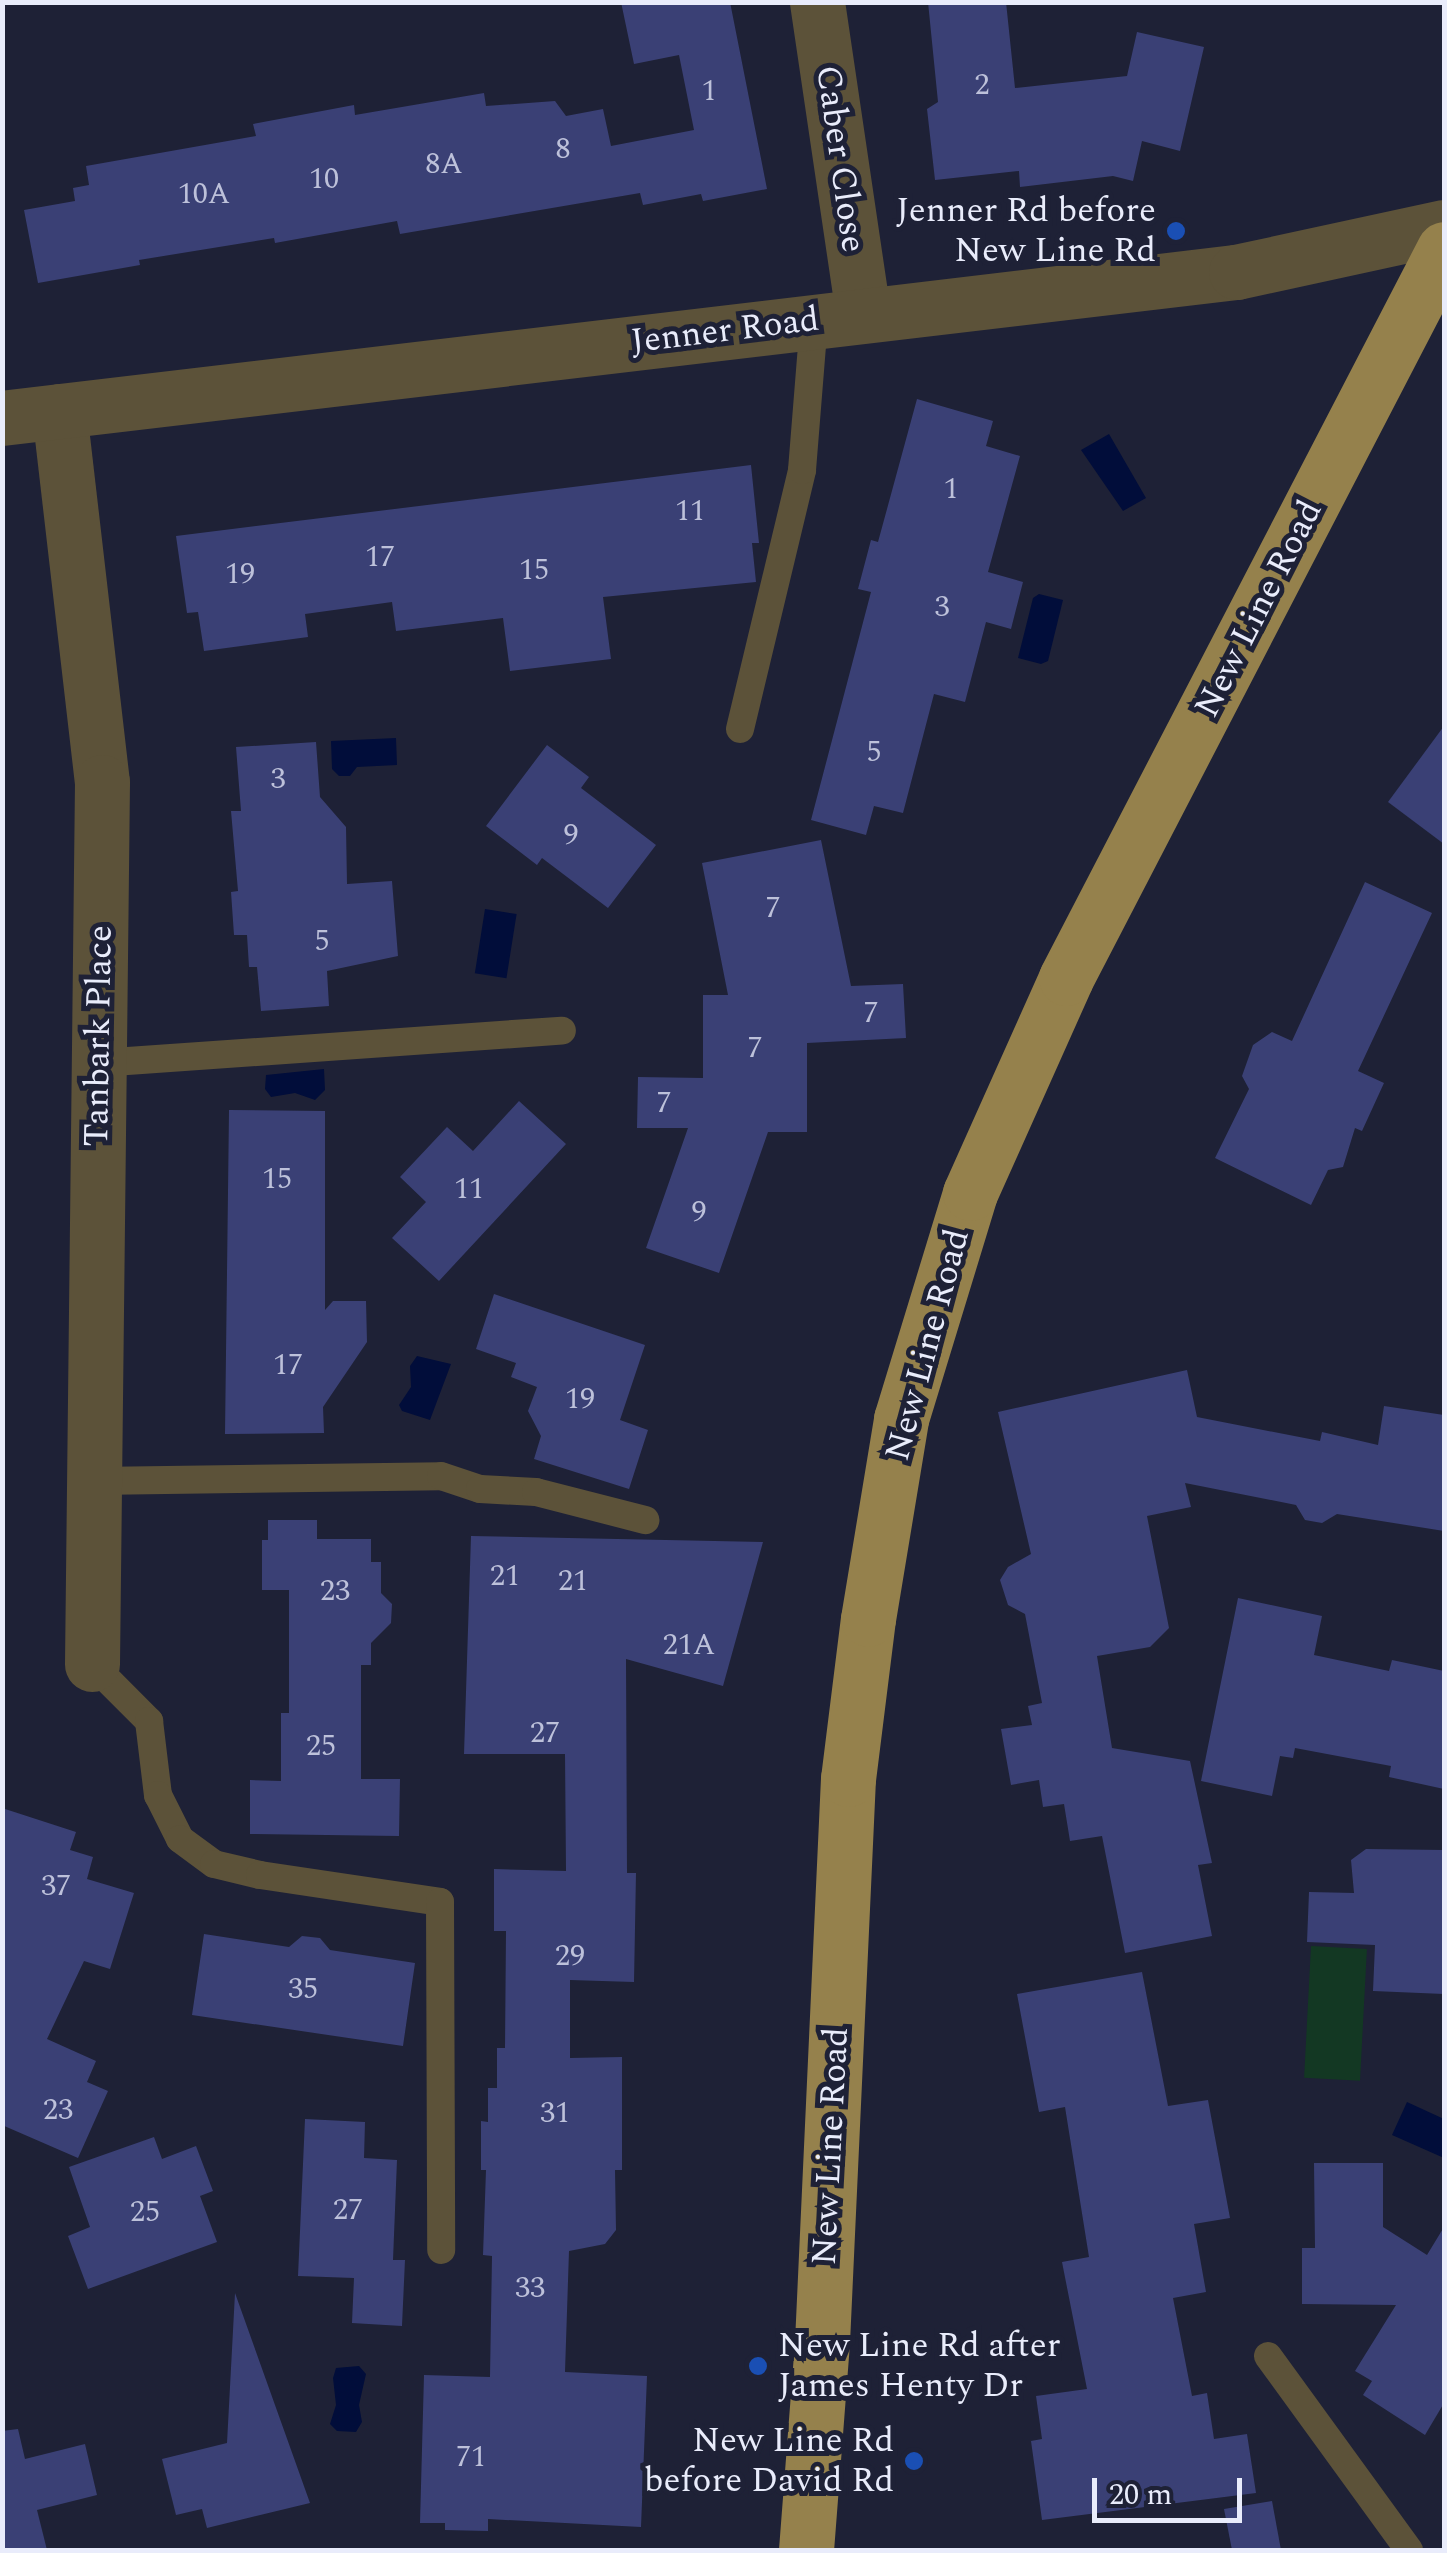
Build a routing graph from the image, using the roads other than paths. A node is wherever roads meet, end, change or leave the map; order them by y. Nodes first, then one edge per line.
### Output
1 (817, 2) edge
2 (1444, 227) edge
3 (1444, 249) edge
4 (838, 318) junction
5 (59, 411) junction
6 (2, 418) edge
7 (740, 729) dead end
8 (562, 1031) dead end
9 (98, 1062) junction
10 (94, 1481) junction
11 (646, 1520) dead end
12 (92, 1664) joint
13 (441, 2250) dead end
14 (1268, 2356) dead end
15 (806, 2550) edge
16 (1409, 2550) edge

1 - 4 street, Caber Close
2 - 4 street, Jenner Road
3 - 15 main road, New Line Road
4 - 5 street, Jenner Road
4 - 7 lane
5 - 6 street, Jenner Road
5 - 9 street, Tanbark Place
8 - 9 lane
9 - 10 street, Tanbark Place
10 - 11 lane
10 - 12 street, Tanbark Place
12 - 13 lane
14 - 16 lane

